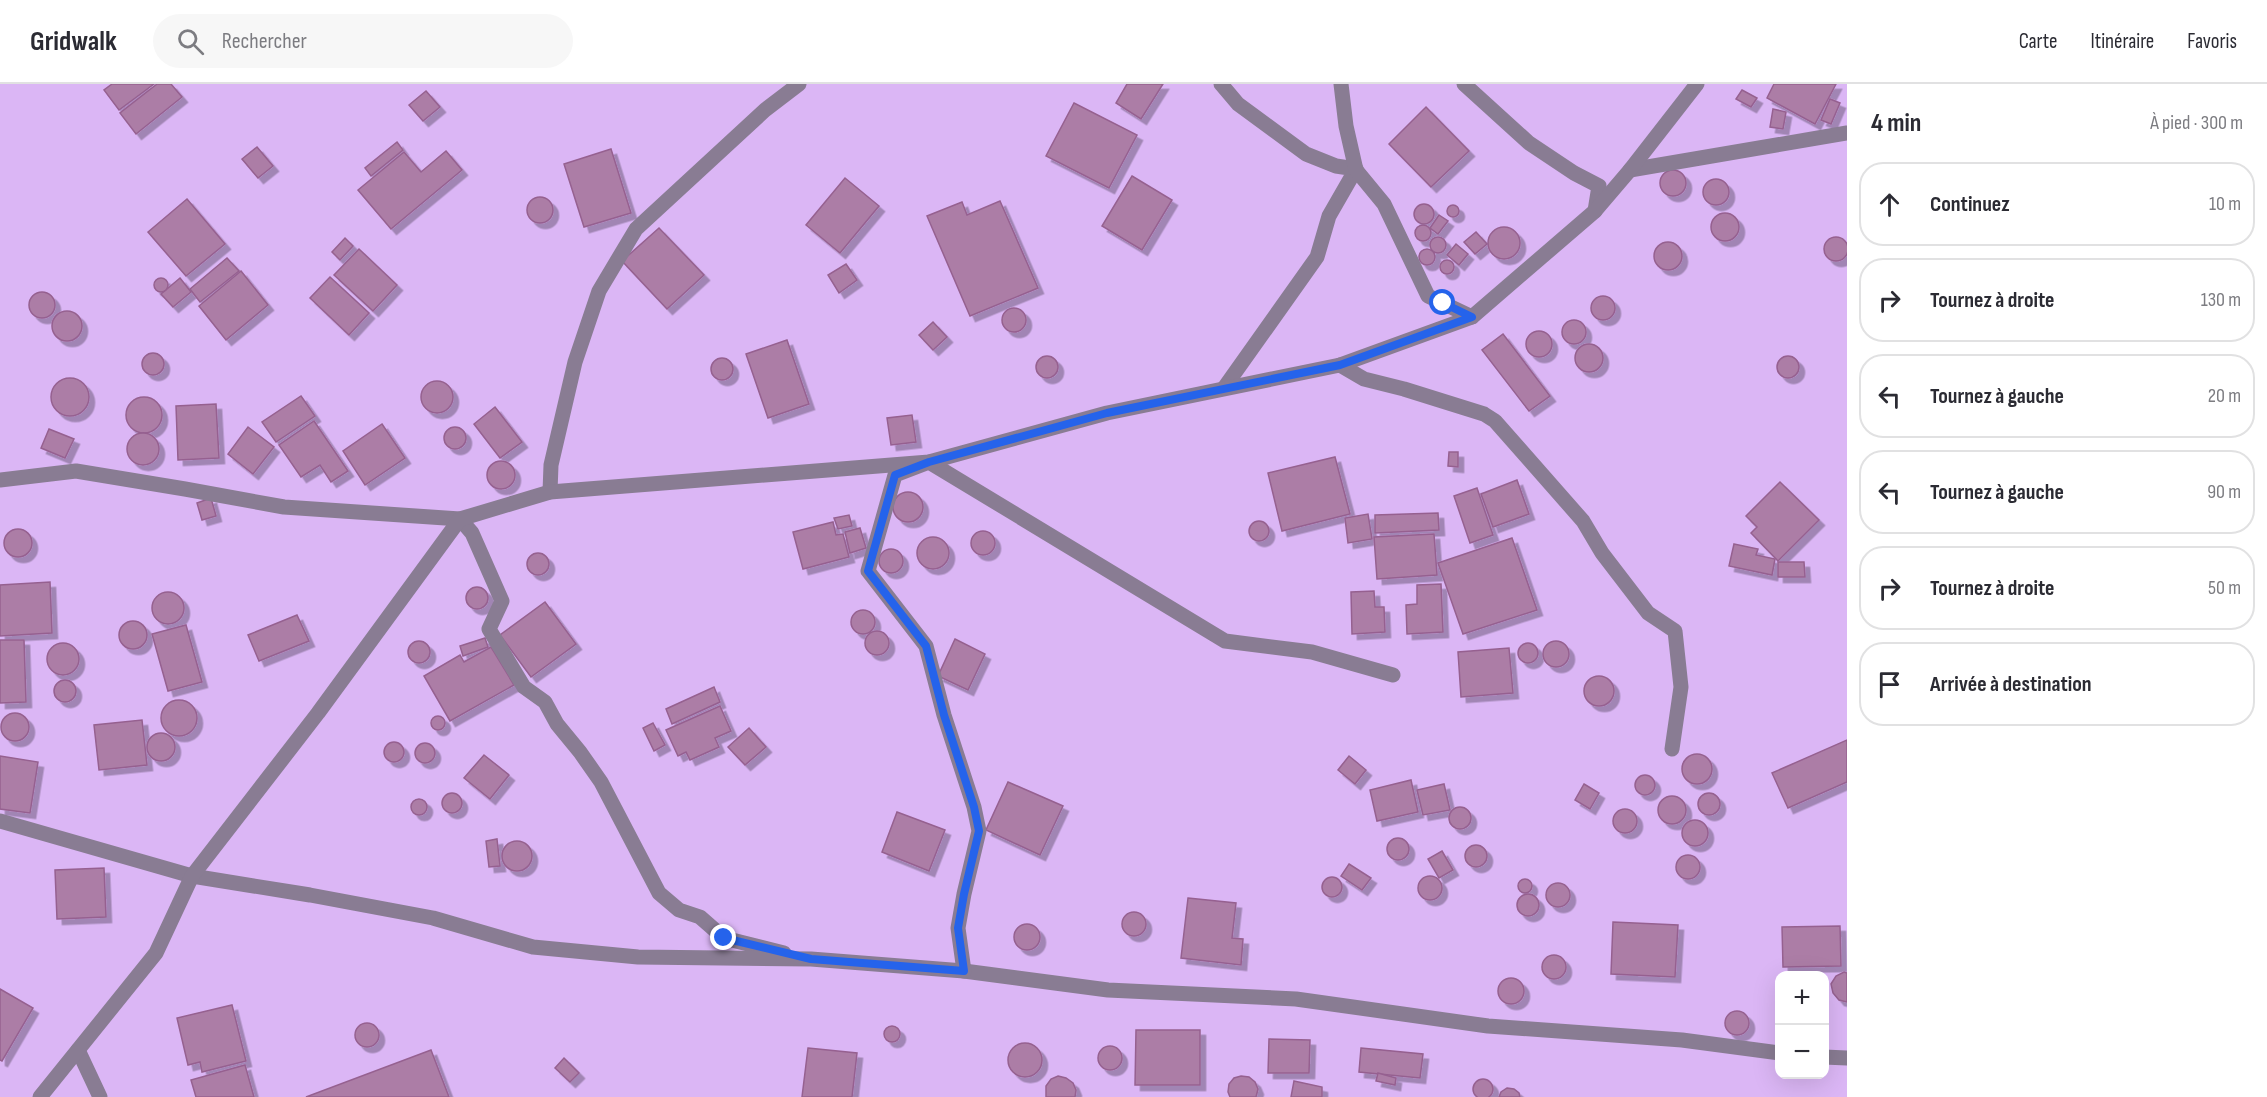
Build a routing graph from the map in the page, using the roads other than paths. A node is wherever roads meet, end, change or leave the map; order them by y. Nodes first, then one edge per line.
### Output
1 (799, 84) edge
2 (1221, 84) edge
3 (1341, 84) edge
4 (1464, 84) edge
5 (1697, 84) edge
6 (1847, 133) edge
7 (1630, 170) junction
8 (1595, 211) junction
9 (1472, 317) junction
10 (1340, 365) junction
11 (1224, 388) junction
12 (929, 462) junction
13 (0, 480) edge
14 (550, 492) junction
15 (459, 519) junction
16 (1393, 675) dead end
17 (1672, 749) dead end
18 (0, 821) edge
19 (192, 876) junction
20 (811, 959) junction
21 (964, 971) junction
22 (78, 1050) junction
23 (1775, 1052) edge
24 (1829, 1057) edge
25 (1847, 1059) edge
26 (40, 1097) edge
27 (100, 1097) edge

1 - 14 street
2 - 11 street
3 - 9 street
4 - 8 street
5 - 7 street
6 - 7 street
7 - 8 street
8 - 9 street
9 - 10 street
10 - 11 street
10 - 17 street
11 - 12 street
12 - 14 street
12 - 16 street
12 - 21 street
13 - 15 street
14 - 15 street
15 - 19 street
15 - 20 street
18 - 19 street
19 - 20 street
19 - 22 street
20 - 21 street
21 - 23 street
22 - 26 street
22 - 27 street
24 - 25 street

